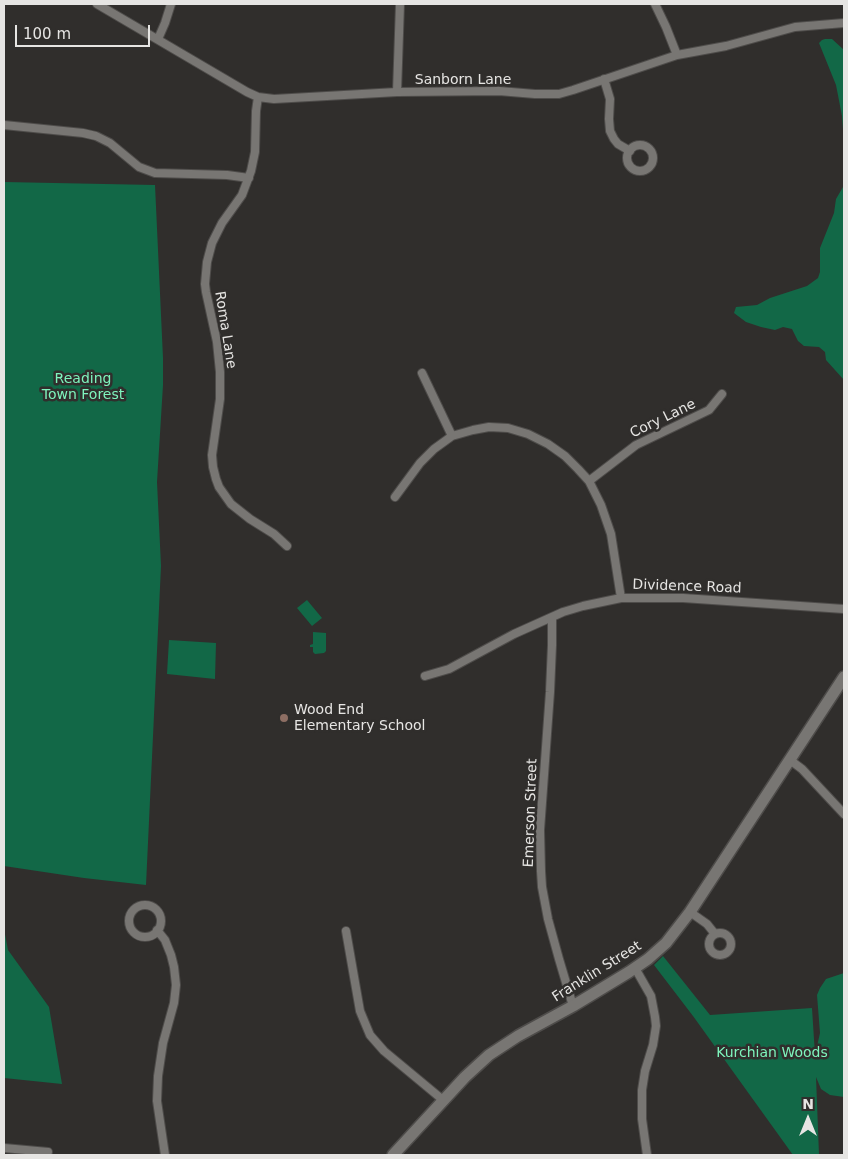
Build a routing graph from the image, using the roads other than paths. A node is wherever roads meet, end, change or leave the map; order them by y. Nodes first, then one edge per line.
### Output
1 (97, 4) edge
2 (171, 4) edge
3 (400, 4) edge
4 (655, 4) edge
5 (844, 23) edge
6 (158, 40) junction
7 (677, 55) junction
8 (604, 79) junction
9 (397, 92) junction
10 (258, 97) junction
11 (4, 125) edge
12 (630, 151) dead end
13 (249, 178) junction
14 (422, 373) dead end
15 (722, 394) dead end
16 (452, 436) junction
17 (589, 481) junction
18 (395, 496) dead end
19 (286, 546) dead end
20 (621, 598) junction
21 (844, 609) edge
22 (552, 617) junction
23 (425, 676) dead end
24 (844, 677) edge
25 (790, 760) junction
26 (844, 814) edge
27 (690, 912) junction
28 (157, 930) junction
29 (346, 931) dead end
30 (715, 934) dead end
31 (635, 968) junction
32 (573, 1006) junction
33 (443, 1100) junction
34 (4, 1148) edge
35 (48, 1152) dead end
36 (165, 1155) edge
37 (393, 1155) edge
38 (648, 1155) edge

1 - 6 street, Sanborn Lane
2 - 6 street
3 - 9 street
4 - 7 street
5 - 7 street, Sanborn Lane
6 - 10 street, Sanborn Lane
7 - 8 street, Sanborn Lane
8 - 9 street, Sanborn Lane
8 - 12 street
9 - 10 street, Sanborn Lane
10 - 13 street, Roma Lane
11 - 13 street
13 - 19 street, Roma Lane
14 - 16 street
15 - 17 street, Cory Lane
16 - 17 street
16 - 18 street
17 - 20 street
20 - 21 street, Dividence Road
20 - 22 street, Dividence Road
22 - 23 street, Dividence Road
22 - 32 street, Emerson Street
24 - 25 main road, Franklin Street
25 - 26 street
25 - 27 main road, Franklin Street
27 - 30 street
27 - 31 main road, Franklin Street
28 - 28 street
28 - 36 street
29 - 33 street
31 - 32 main road, Franklin Street
31 - 38 street
32 - 33 main road, Franklin Street
33 - 37 main road, Franklin Street
34 - 35 street

